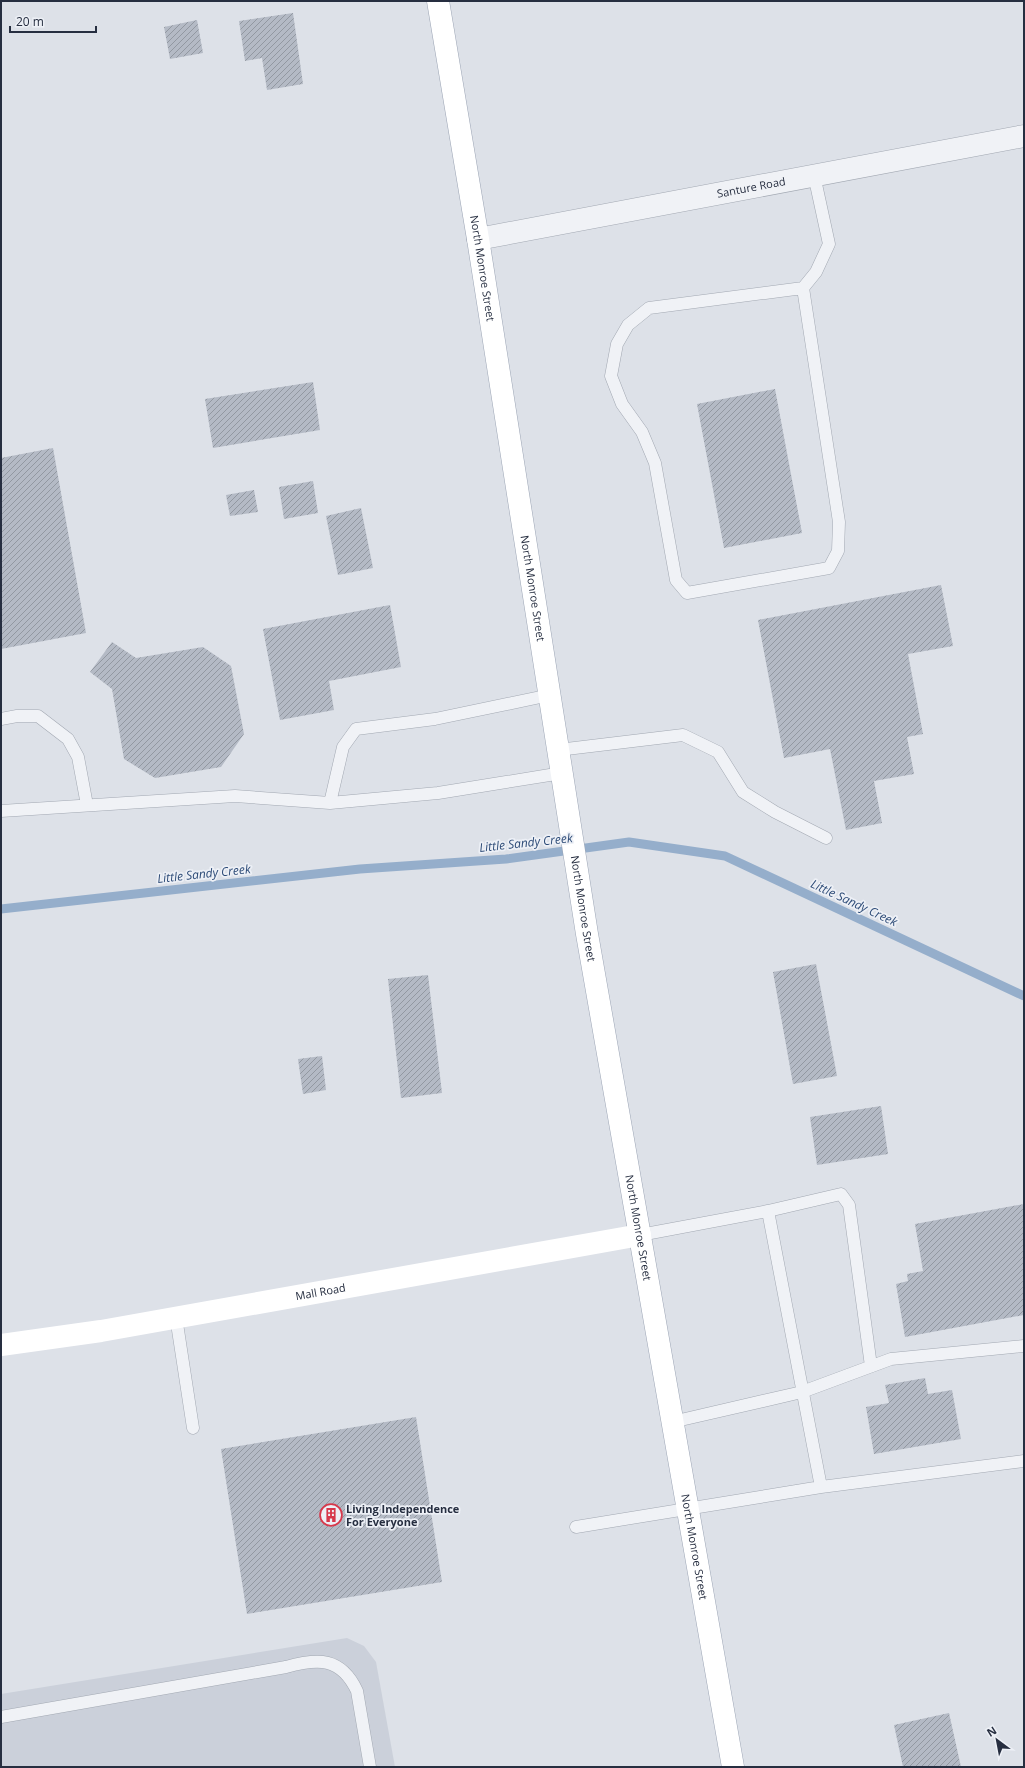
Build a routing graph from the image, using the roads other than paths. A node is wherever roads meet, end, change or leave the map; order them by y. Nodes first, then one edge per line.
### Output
1 (438, 1) edge
2 (1024, 136) edge
3 (814, 175) junction
4 (478, 239) junction
5 (802, 288) junction
6 (550, 695) junction
7 (1, 719) edge
8 (558, 750) junction
9 (562, 773) junction
10 (330, 803) junction
11 (88, 804) junction
12 (1, 811) edge
13 (826, 838) dead end
14 (768, 1211) junction
15 (640, 1236) junction
16 (176, 1317) junction
17 (1, 1345) edge
18 (1024, 1346) edge
19 (871, 1366) junction
20 (802, 1392) junction
21 (672, 1422) junction
22 (193, 1428) dead end
23 (1024, 1461) edge
24 (821, 1487) junction
25 (688, 1508) junction
26 (576, 1528) dead end
27 (1, 1717) edge
28 (370, 1767) edge
29 (733, 1767) edge

1 - 4 main road, North Monroe Street
2 - 3 street, Santure Road
3 - 4 street, Santure Road
3 - 5 lane
4 - 6 main road, North Monroe Street
5 - 5 lane
6 - 8 main road, North Monroe Street
6 - 10 lane
7 - 11 lane
8 - 9 main road, North Monroe Street
8 - 13 lane
9 - 10 lane
9 - 15 main road, North Monroe Street
10 - 11 lane
11 - 12 lane
14 - 15 lane
14 - 19 lane
14 - 20 lane
15 - 16 main road, Mall Road
15 - 21 main road, North Monroe Street
16 - 17 main road, Mall Road
16 - 22 lane
18 - 19 lane
19 - 20 lane
20 - 21 lane
20 - 24 lane
21 - 25 main road, North Monroe Street
23 - 24 lane
24 - 25 lane
25 - 26 lane
25 - 29 main road, North Monroe Street
27 - 28 lane

